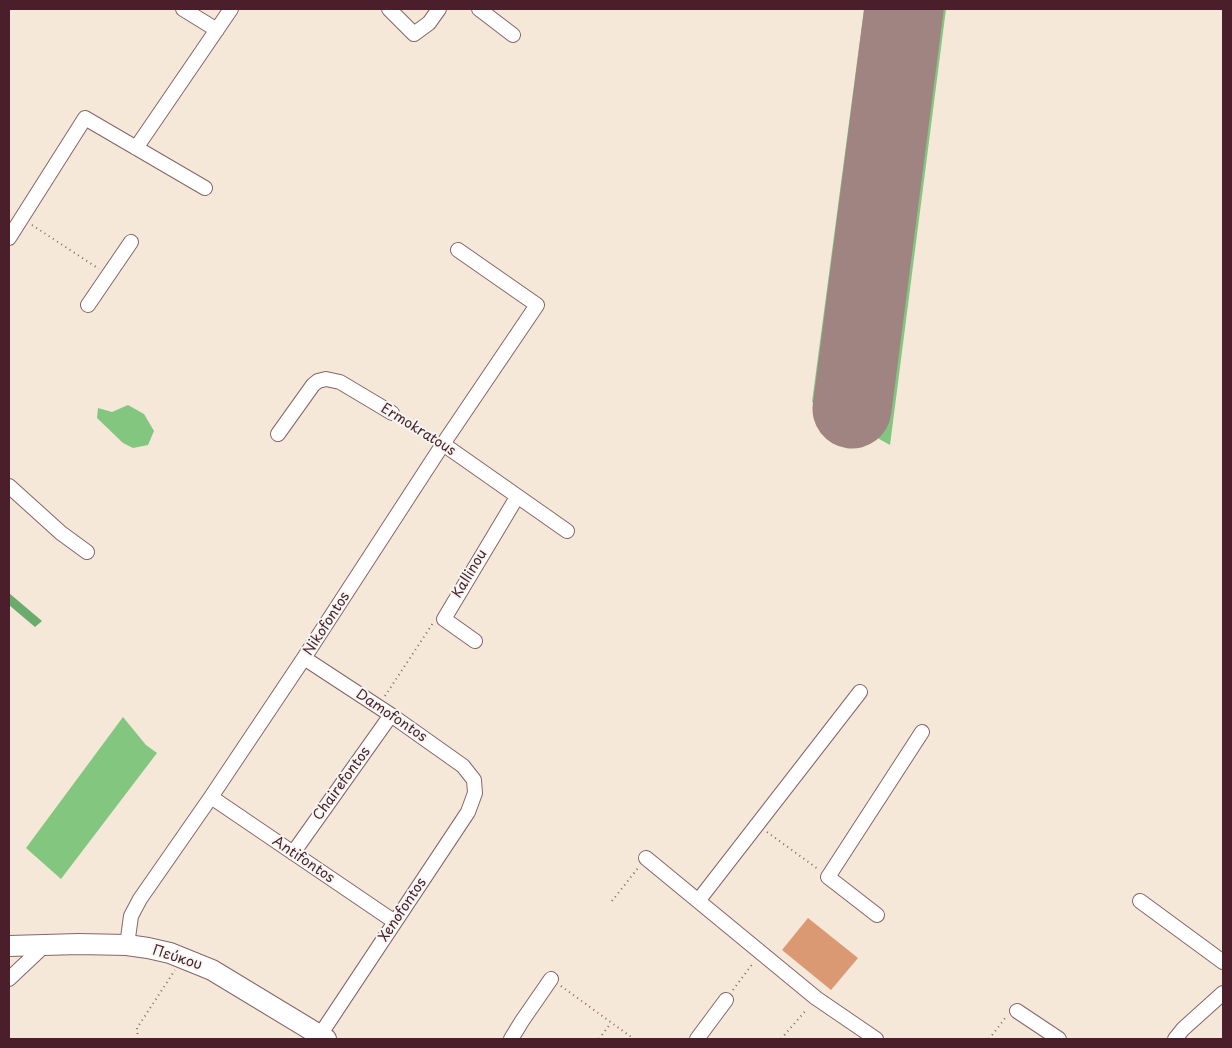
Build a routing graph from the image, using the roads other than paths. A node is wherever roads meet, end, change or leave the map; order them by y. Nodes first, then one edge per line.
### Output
1 (183, 9) edge
2 (231, 9) edge
3 (389, 9) edge
4 (439, 9) edge
5 (479, 9) edge
6 (217, 30) junction
7 (513, 35) dead end
8 (136, 148) junction
9 (205, 188) dead end
10 (10, 235) edge
11 (131, 242) dead end
12 (458, 250) dead end
13 (88, 305) dead end
14 (392, 413) road end
15 (278, 434) dead end
16 (443, 444) junction
17 (9, 486) edge
18 (517, 497) junction
19 (567, 531) dead end
20 (87, 552) dead end
21 (475, 641) dead end
22 (304, 658) junction
23 (860, 692) dead end
24 (391, 715) junction
25 (922, 732) dead end
26 (474, 780) joint
27 (211, 797) junction
28 (293, 853) junction
29 (646, 858) road end
30 (698, 901) junction
31 (1140, 901) dead end
32 (877, 916) dead end
33 (395, 922) junction
34 (127, 945) junction
35 (9, 946) edge
36 (44, 946) junction
37 (1223, 962) edge
38 (9, 979) edge
39 (551, 979) road end
40 (1223, 994) edge
41 (726, 1000) road end
42 (1018, 1011) road end
43 (1183, 1036) edge
44 (323, 1037) edge
45 (511, 1039) edge
46 (696, 1039) edge
47 (876, 1039) edge
48 (1058, 1039) edge

1 - 6 street
2 - 6 street
3 - 4 street
5 - 7 street
6 - 8 street
8 - 9 street
8 - 10 street
11 - 13 street
12 - 16 street, Nikofontos
14 - 15 street, Ermokratous
16 - 18 street, Ermokratous
16 - 22 street, Nikofontos
17 - 20 street
18 - 19 street, Ermokratous
18 - 21 street, Kallinou
22 - 24 street, Damofontos
22 - 27 street, Nikofontos
23 - 30 street
24 - 26 street, Damofontos
24 - 28 street, Chairefontos
25 - 32 street
26 - 33 street, Xenofontos
27 - 28 street, Antifontos
27 - 34 street, Nikofontos
28 - 33 street, Antifontos
29 - 30 street
30 - 47 street
31 - 37 street
33 - 44 street, Xenofontos
34 - 36 main road, Πεύκου
34 - 44 main road, Πεύκου
35 - 36 main road, Πεύκου
36 - 38 street
39 - 45 street
40 - 43 street
41 - 46 street
42 - 48 street

